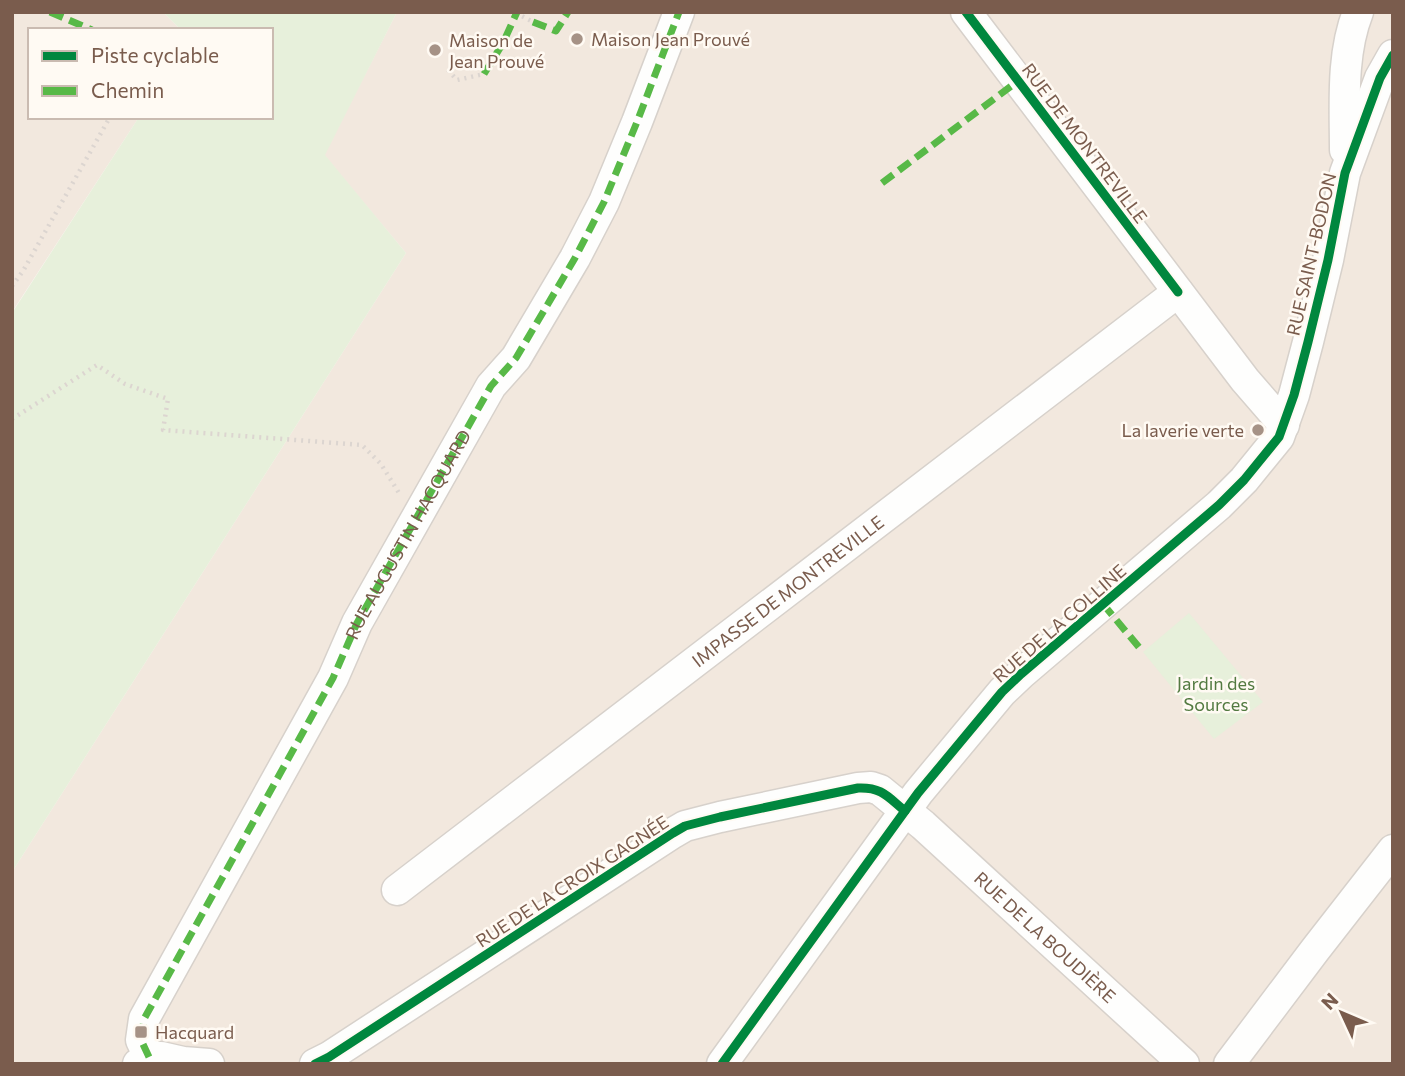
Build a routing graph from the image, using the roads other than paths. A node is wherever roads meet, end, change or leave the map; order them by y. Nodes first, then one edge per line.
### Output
1 (679, 12) edge
2 (967, 12) edge
3 (1358, 12) edge
4 (1347, 64) junction
5 (1387, 67) edge
6 (1345, 173) junction
7 (1178, 292) junction
8 (1284, 425) junction
9 (905, 811) junction
10 (1393, 850) edge
11 (397, 890) dead end
12 (144, 1061) edge
13 (209, 1064) edge
14 (315, 1064) edge
15 (722, 1064) edge
16 (1184, 1064) edge
17 (1229, 1064) edge

1 - 12 street, RUE AUGUSTIN HACQUARD
2 - 7 street, RUE DE MONTREVILLE
3 - 4 street, RUE SAINT-BODON
4 - 5 street, RUE SAINT-BODON
4 - 6 street, RUE SAINT-BODON
5 - 6 street, RUE SAINT-BODON
6 - 8 street, RUE SAINT-BODON
7 - 8 street, RUE DE MONTREVILLE
7 - 11 street, IMPASSE DE MONTREVILLE
8 - 9 street, RUE DE LA COLLINE
9 - 14 street, RUE DE LA CROIX GAGNÉE
9 - 15 street, RUE DE LA COLLINE
9 - 16 street, RUE DE LA BOUDIÈRE
10 - 17 street
12 - 13 street

